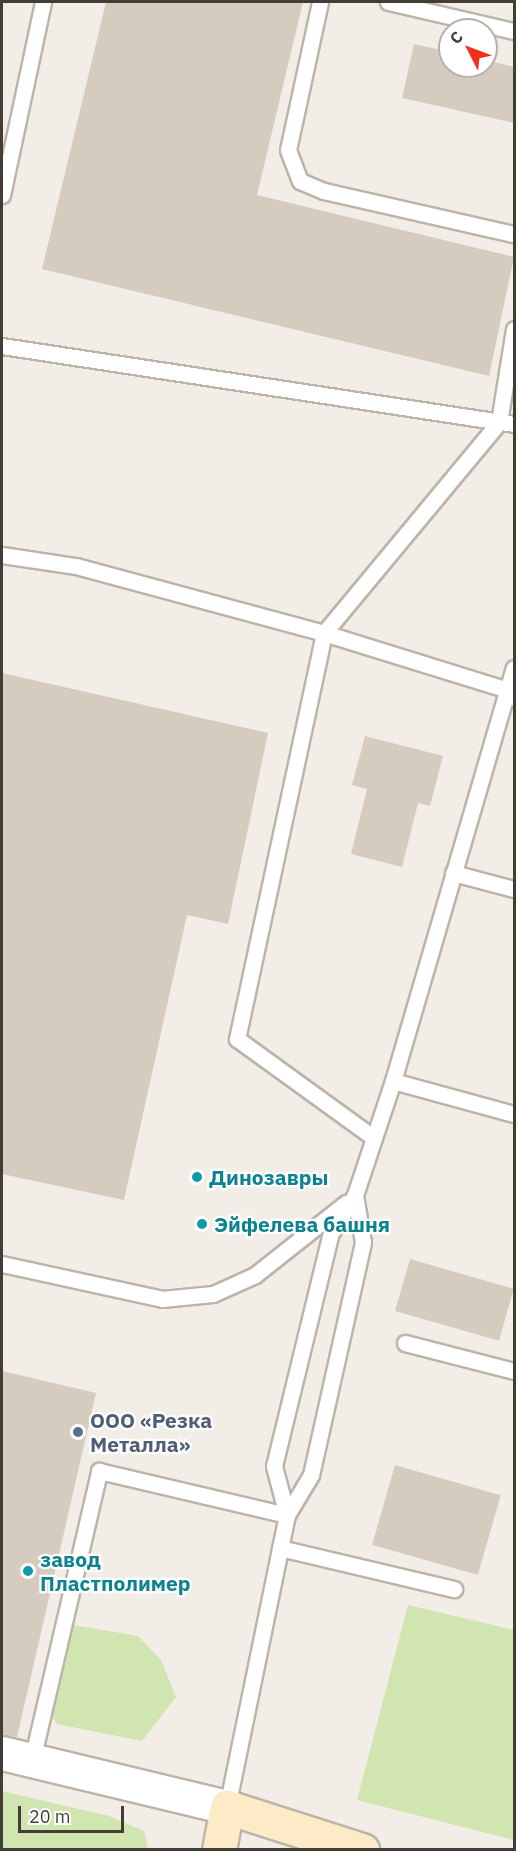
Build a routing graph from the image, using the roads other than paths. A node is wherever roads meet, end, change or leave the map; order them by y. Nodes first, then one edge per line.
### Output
1 (43, 2) edge
2 (320, 2) edge
3 (388, 2) edge
4 (514, 31) edge
5 (2, 195) edge
6 (514, 234) edge
7 (514, 330) edge
8 (2, 346) edge
9 (507, 423) edge
10 (2, 555) edge
11 (324, 633) junction
12 (514, 668) edge
13 (511, 694) edge
14 (453, 873) junction
15 (514, 890) edge
16 (393, 1081) junction
17 (514, 1114) edge
18 (374, 1138) junction
19 (355, 1196) junction
20 (2, 1264) edge
21 (405, 1343) dead end
22 (514, 1371) edge
23 (287, 1515) junction
24 (280, 1548) junction
25 (454, 1589) dead end
26 (17, 1757) edge
27 (226, 1807) junction
28 (219, 1850) edge
29 (362, 1850) edge

1 - 5 lane
2 - 6 lane
3 - 4 lane
7 - 9 lane
8 - 9 lane
9 - 11 lane
10 - 11 lane
11 - 13 lane
11 - 18 lane
12 - 13 lane
13 - 14 lane
14 - 15 lane
14 - 16 lane
16 - 17 lane
16 - 18 lane
18 - 19 lane
19 - 20 lane
19 - 23 lane
19 - 23 lane
21 - 22 lane
23 - 24 lane
23 - 26 lane
24 - 25 lane
24 - 27 lane
26 - 27 street
27 - 28 main road
27 - 29 main road

